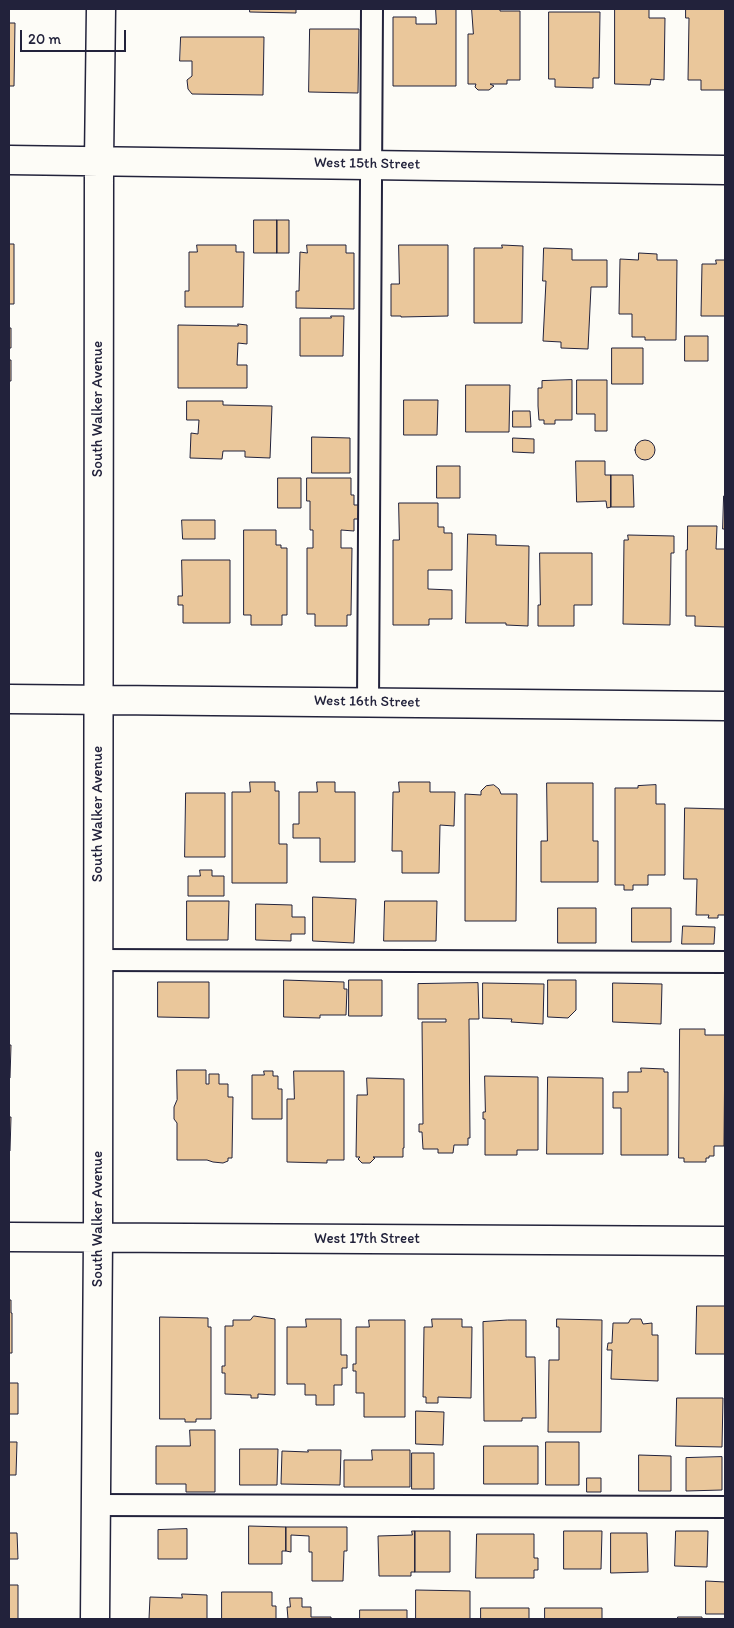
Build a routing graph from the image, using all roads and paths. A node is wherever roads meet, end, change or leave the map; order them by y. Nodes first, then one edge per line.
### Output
1 (101, 9) edge
2 (372, 9) edge
3 (9, 160) edge
4 (99, 160) junction
5 (371, 164) junction
6 (725, 170) edge
7 (9, 700) edge
8 (98, 700) junction
9 (368, 702) junction
10 (725, 706) edge
11 (98, 960) junction
12 (725, 962) edge
13 (9, 1237) edge
14 (98, 1238) junction
15 (725, 1241) edge
16 (97, 1505) junction
17 (725, 1507) edge
18 (95, 1619) edge

1 - 4 street, South Walker Avenue
2 - 5 lane
3 - 4 street, West 15th Street
4 - 5 street, West 15th Street
4 - 8 street, South Walker Avenue
5 - 6 street, West 15th Street
5 - 9 lane
7 - 8 street, West 16th Street
8 - 9 street, West 16th Street
8 - 11 street, South Walker Avenue
9 - 10 street, West 16th Street
11 - 12 lane
11 - 14 street, South Walker Avenue
13 - 14 street, West 17th Street
14 - 15 street, West 17th Street
14 - 16 street, South Walker Avenue
16 - 17 lane
16 - 18 street, South Walker Avenue

